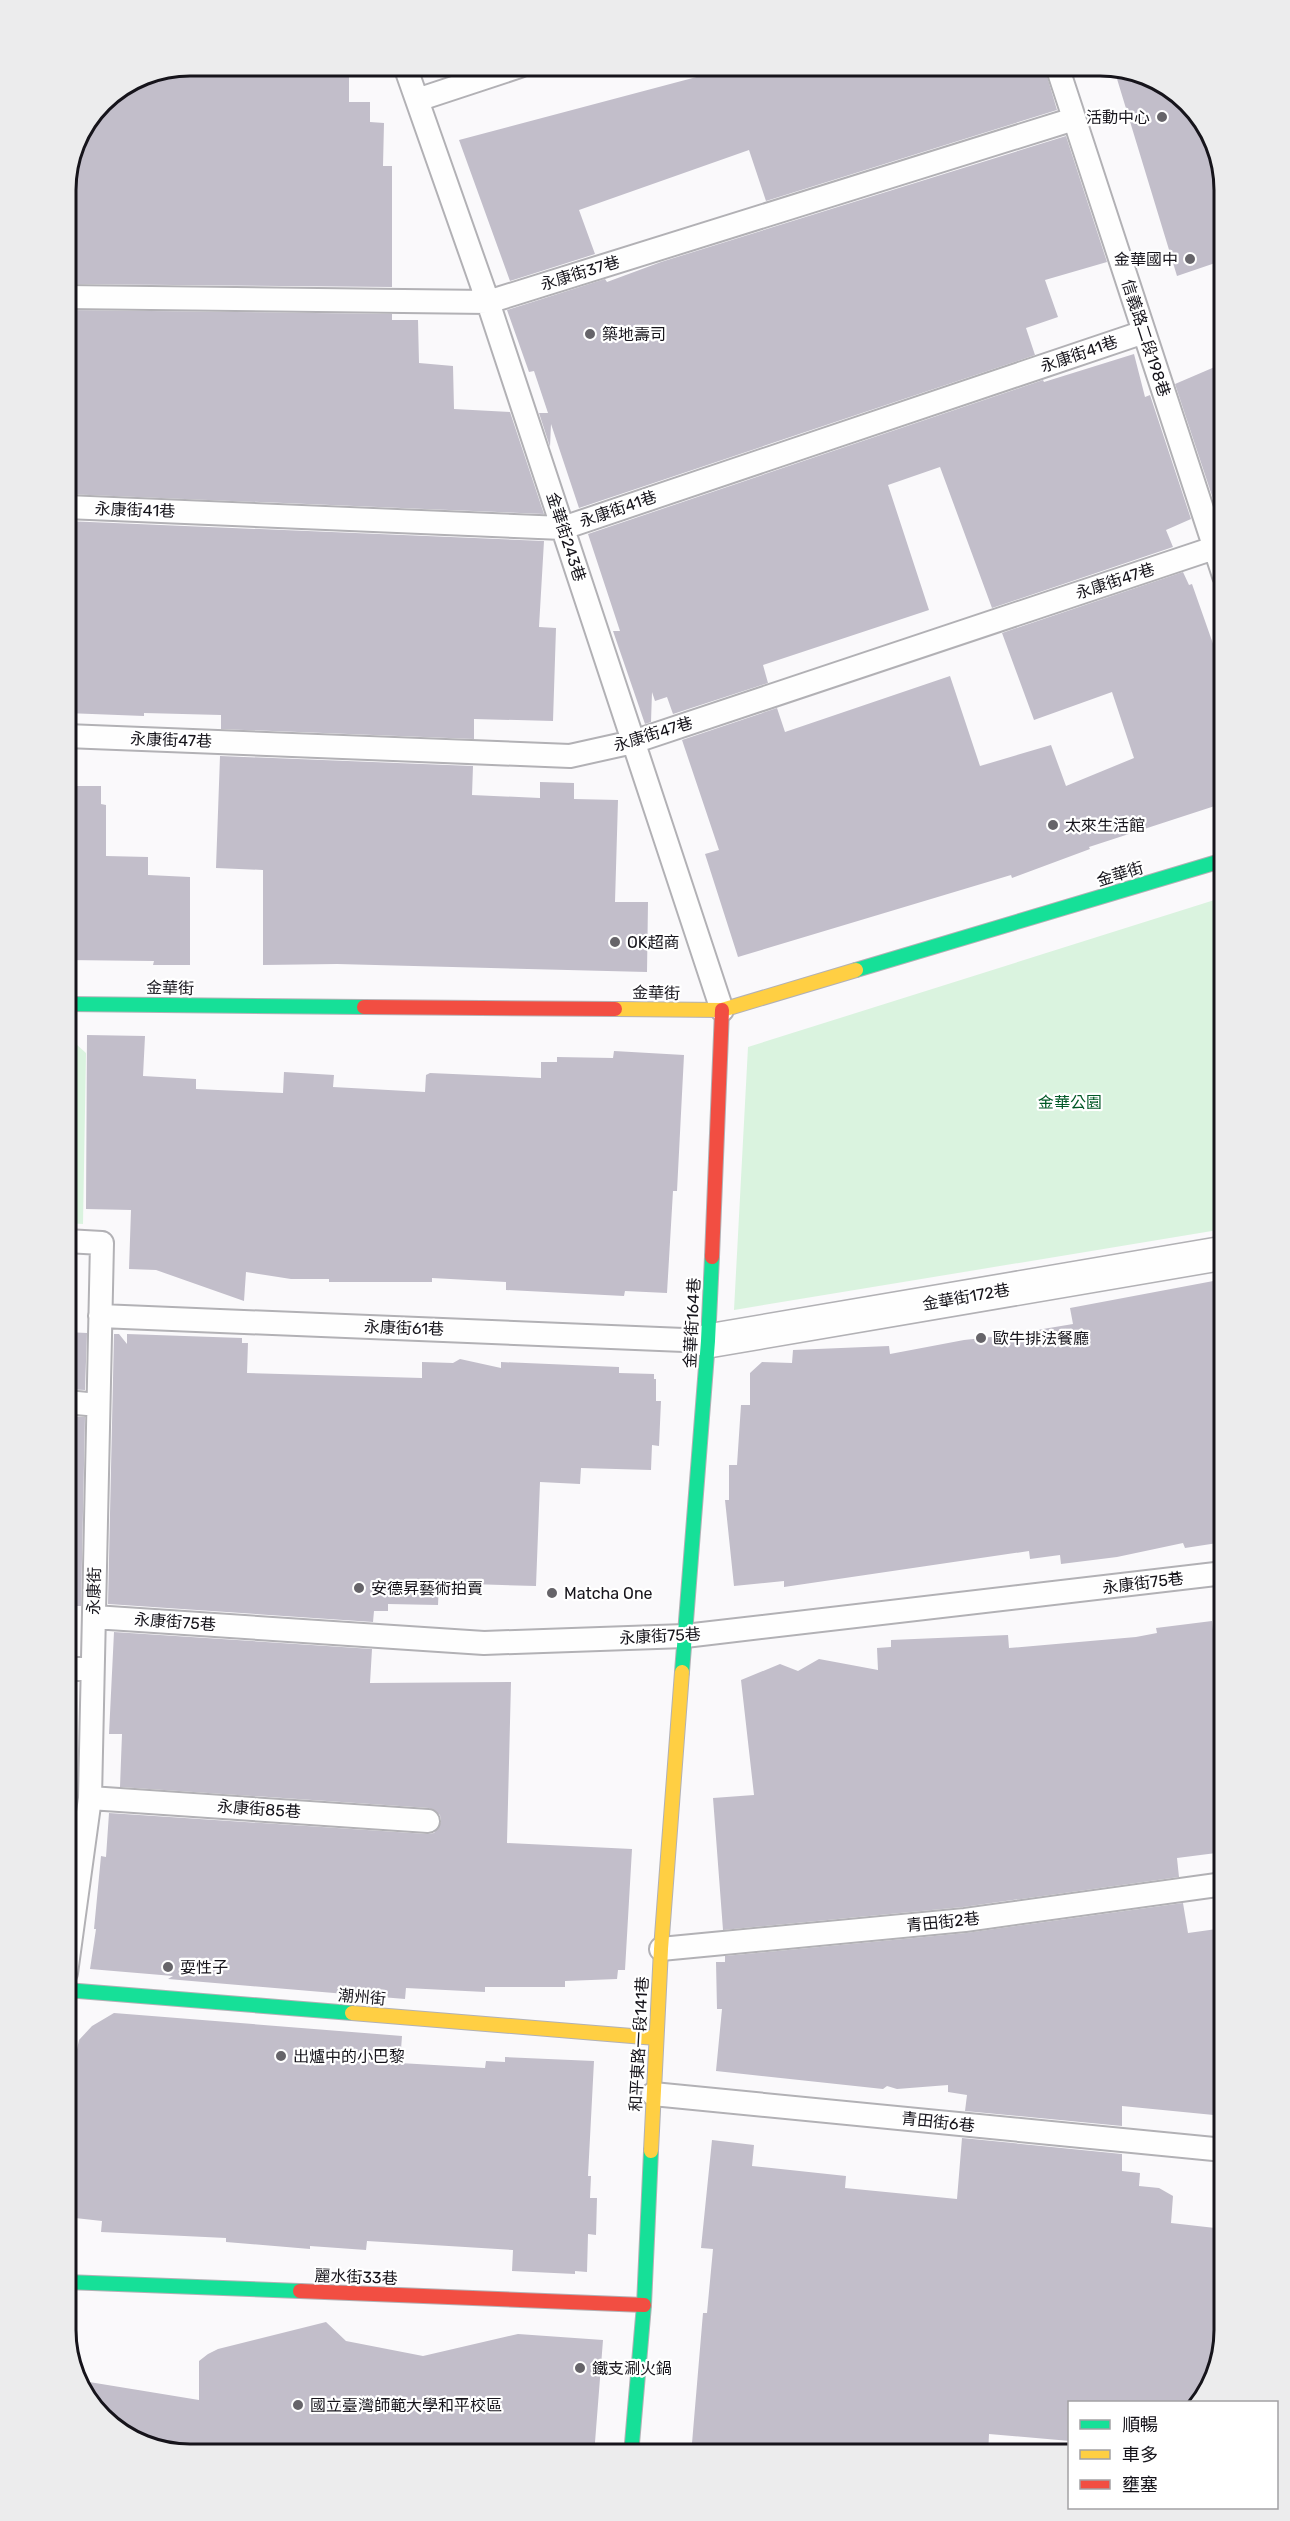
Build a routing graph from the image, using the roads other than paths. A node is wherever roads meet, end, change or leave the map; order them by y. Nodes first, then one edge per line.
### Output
1 (409, 77) edge
2 (487, 77) edge
3 (1061, 77) edge
4 (417, 100) junction
5 (1074, 119) junction
6 (77, 297) edge
7 (488, 302) junction
8 (1144, 332) junction
9 (77, 507) edge
10 (563, 528) junction
11 (1214, 548) joint
12 (77, 736) edge
13 (633, 742) junction
14 (1214, 863) edge
15 (77, 1004) edge
16 (722, 1010) junction
17 (77, 1242) edge
18 (1214, 1255) edge
19 (100, 1316) junction
20 (708, 1341) junction
21 (76, 1403) edge
22 (98, 1405) junction
23 (1214, 1574) edge
24 (94, 1617) junction
25 (685, 1636) junction
26 (76, 1669) edge
27 (92, 1669) junction
28 (90, 1798) junction
29 (428, 1821) dead end
30 (1214, 1885) edge
31 (76, 1899) edge
32 (661, 1949) junction
33 (76, 1991) edge
34 (656, 2038) junction
35 (653, 2094) junction
36 (1214, 2149) edge
37 (76, 2282) edge
38 (644, 2305) junction
39 (633, 2444) edge

1 - 4 lane, 金華街243巷
2 - 4 lane
3 - 5 lane, 信義路二段198巷
4 - 7 lane, 金華街243巷
5 - 7 lane, 永康街37巷
5 - 8 lane, 信義路二段198巷
6 - 7 lane, 永康街37巷
7 - 10 lane, 金華街243巷
8 - 10 lane, 永康街41巷
8 - 11 lane, 信義路二段198巷
9 - 10 lane, 永康街41巷
10 - 13 lane, 金華街243巷
11 - 13 lane, 永康街47巷
12 - 13 lane, 永康街47巷
13 - 16 lane, 金華街243巷
14 - 16 street, 金華街
15 - 16 street, 金華街
16 - 20 street, 金華街164巷
17 - 19 lane, 永康街
18 - 20 street, 金華街172巷
19 - 20 lane, 永康街61巷
19 - 22 lane, 永康街
20 - 25 street, 金華街164巷
21 - 22 lane
22 - 24 lane, 永康街
23 - 25 lane, 永康街75巷
24 - 25 lane, 永康街75巷
24 - 27 lane, 永康街
25 - 32 street, 和平東路一段141巷
26 - 27 lane
27 - 28 lane, 永康街
28 - 29 lane, 永康街85巷
28 - 31 lane, 永康街
30 - 32 lane, 青田街2巷
32 - 34 street, 和平東路一段141巷
33 - 34 street, 潮州街
34 - 35 street, 和平東路一段141巷
35 - 36 lane, 青田街6巷
35 - 38 street, 和平東路一段141巷
37 - 38 street, 麗水街33巷
38 - 39 street, 和平東路一段141巷

